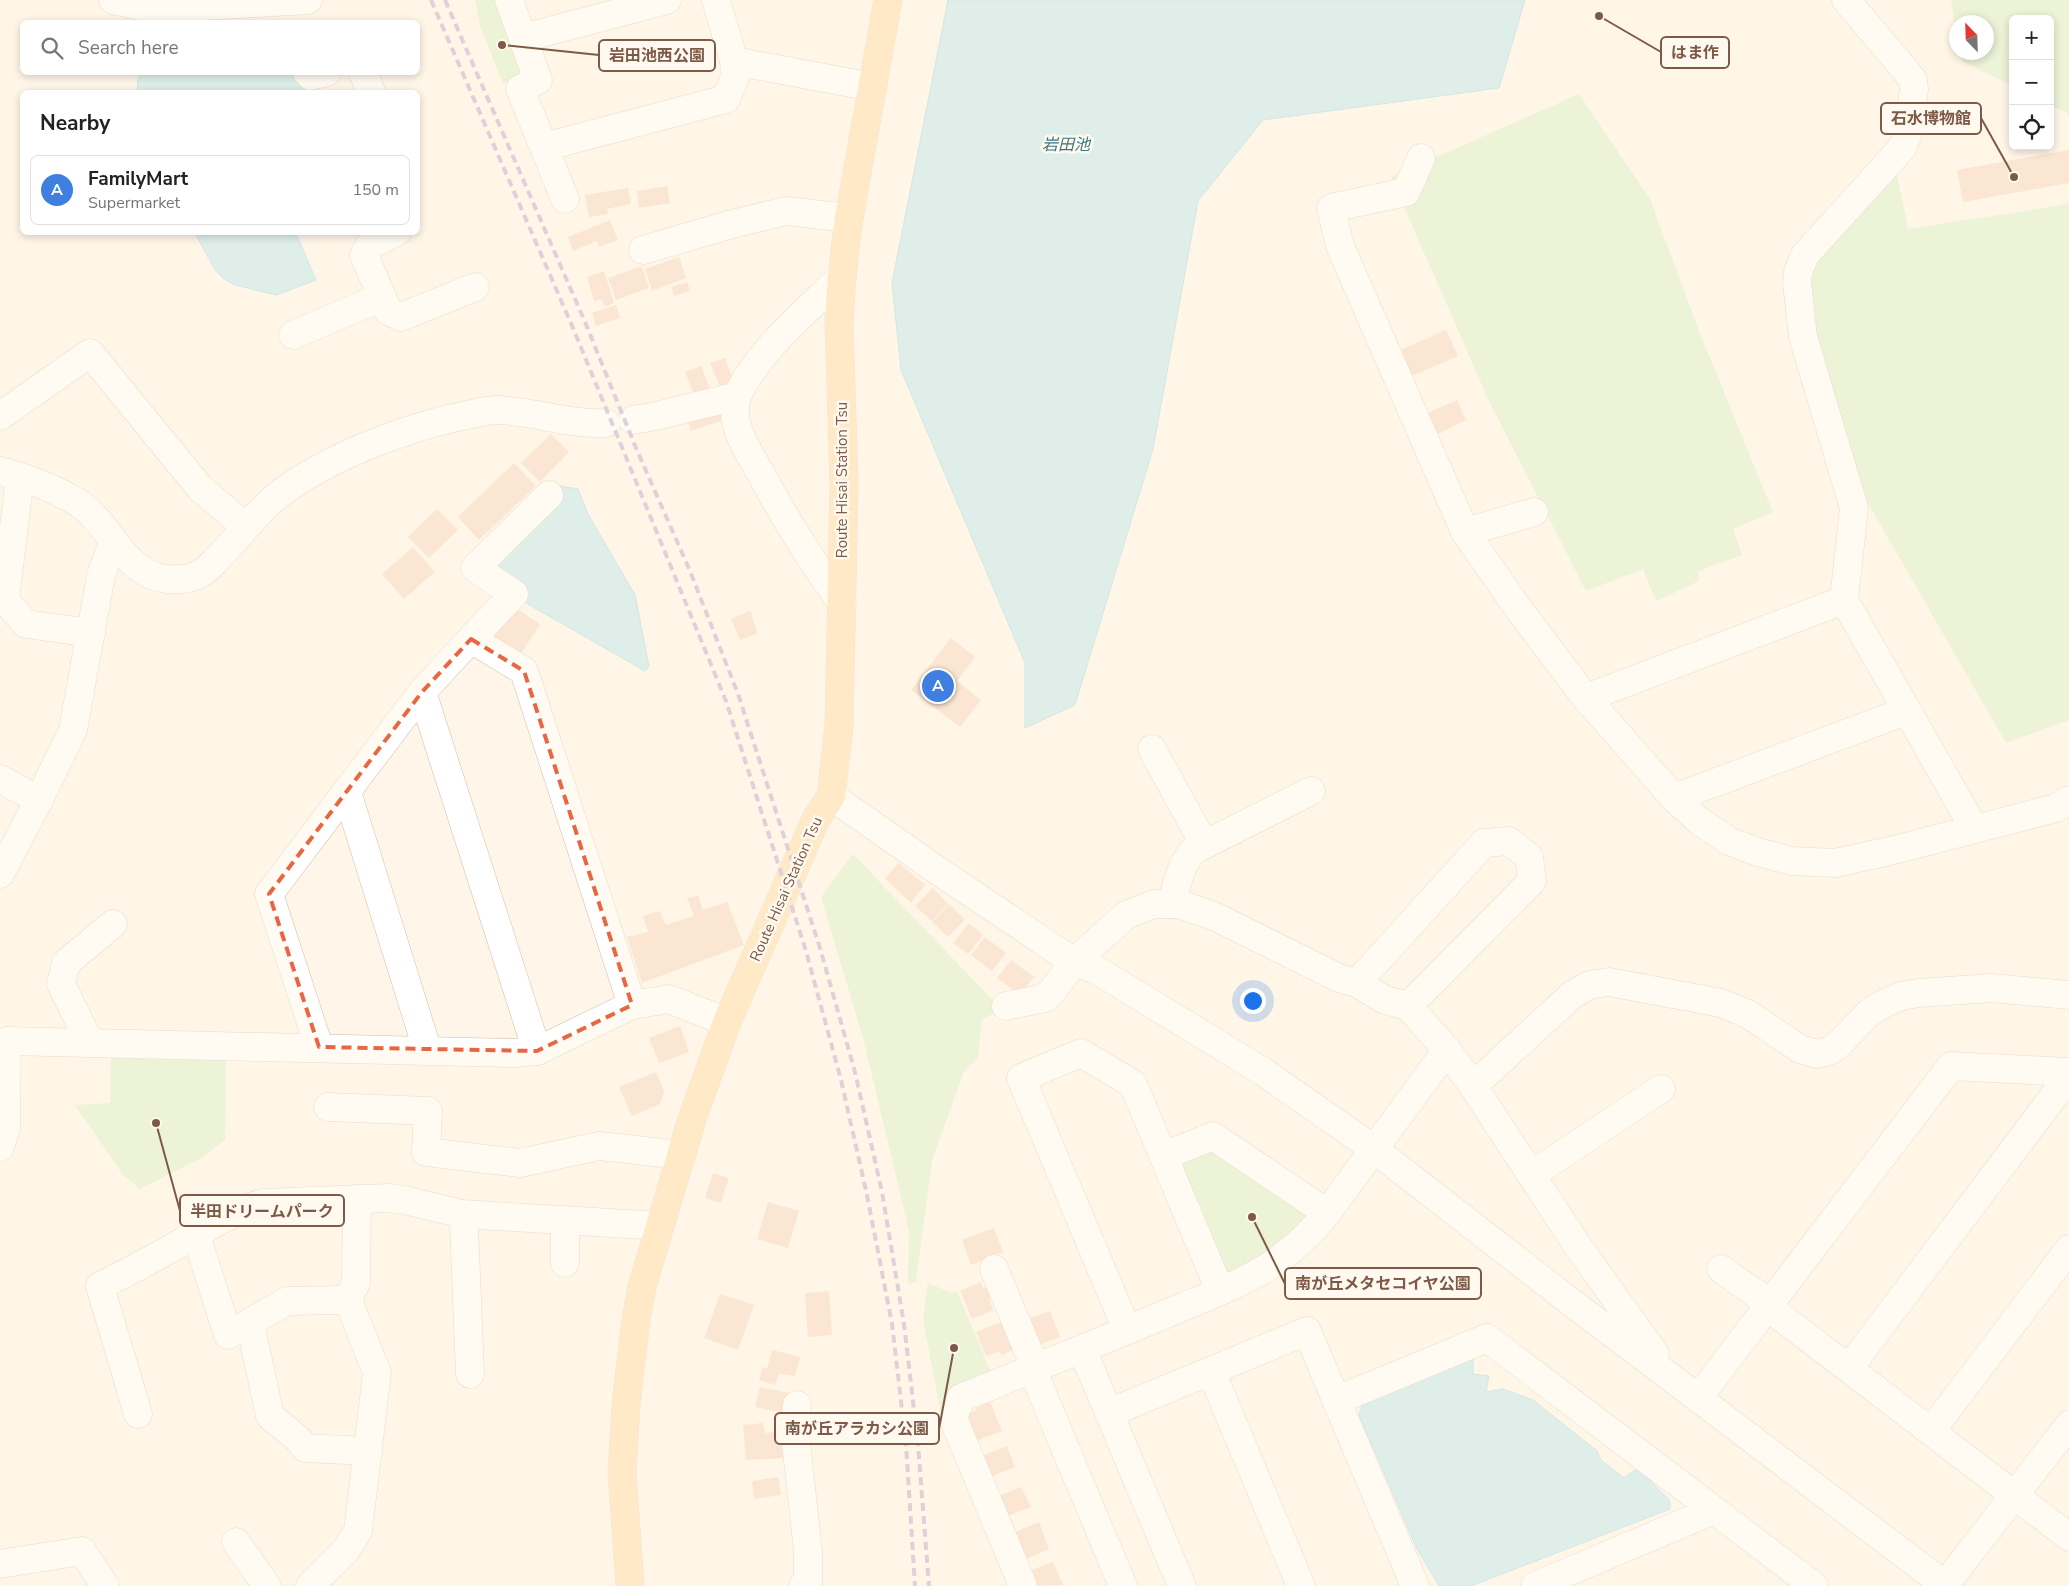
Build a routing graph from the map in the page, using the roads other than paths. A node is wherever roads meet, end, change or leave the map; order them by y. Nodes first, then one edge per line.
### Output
1 (114, 0) edge
2 (308, 0) edge
3 (509, 0) edge
4 (667, 0) edge
5 (716, 0) edge
6 (888, 0) edge
7 (1846, 0) edge
8 (213, 3) edge
9 (248, 14) edge
10 (523, 38) junction
11 (734, 61) junction
12 (364, 75) edge
13 (872, 86) junction
14 (370, 90) edge
15 (544, 146) junction
16 (1422, 158) dead end
17 (565, 199) dead end
18 (849, 218) junction
19 (390, 235) edge
20 (643, 250) dead end
21 (842, 276) junction
22 (475, 287) dead end
23 (382, 296) junction
24 (293, 335) dead end
25 (737, 396) junction
26 (0, 416) edge
27 (633, 420) dead end
28 (606, 423) dead end
29 (10, 474) edge
30 (549, 495) dead end
31 (1534, 512) dead end
32 (246, 527) junction
33 (1465, 532) junction
34 (113, 543) junction
35 (1844, 600) junction
36 (842, 603) junction
37 (8, 619) edge
38 (91, 633) junction
39 (471, 639) junction
40 (422, 692) junction
41 (1586, 698) junction
42 (1906, 711) junction
43 (1152, 749) dead end
44 (0, 780) edge
45 (347, 792) junction
46 (1311, 792) dead end
47 (831, 796) junction
48 (1674, 798) junction
49 (39, 800) junction
50 (2069, 800) edge
51 (1974, 828) junction
52 (1204, 844) junction
53 (0, 874) edge
54 (1171, 904) junction
55 (113, 924) dead end
56 (1074, 962) junction
57 (1358, 983) junction
58 (2069, 995) edge
59 (632, 1005) junction
60 (1006, 1006) dead end
61 (1408, 1006) junction
62 (727, 1022) junction
63 (3, 1042) edge
64 (90, 1043) junction
65 (319, 1047) junction
66 (427, 1049) junction
67 (537, 1050) junction
68 (1448, 1050) junction
69 (2069, 1074) edge
70 (1473, 1086) junction
71 (1661, 1089) dead end
72 (328, 1107) dead end
73 (0, 1147) edge
74 (1374, 1149) junction
75 (682, 1155) junction
76 (1164, 1156) junction
77 (1531, 1174) junction
78 (357, 1199) junction
79 (462, 1214) junction
80 (1327, 1214) junction
81 (565, 1221) junction
82 (660, 1226) junction
83 (196, 1235) junction
84 (1579, 1248) junction
85 (2069, 1249) edge
86 (565, 1263) dead end
87 (994, 1269) dead end
88 (1721, 1269) dead end
89 (1220, 1291) junction
90 (1567, 1299) junction
91 (348, 1300) junction
92 (1768, 1306) junction
93 (250, 1323) junction
94 (1127, 1330) junction
95 (1082, 1349) junction
96 (1033, 1368) junction
97 (1849, 1368) junction
98 (1211, 1371) junction
99 (470, 1374) dead end
100 (1671, 1376) junction
101 (1698, 1398) junction
102 (1337, 1400) junction
103 (797, 1405) dead end
104 (1109, 1413) junction
105 (138, 1414) dead end
106 (2069, 1425) edge
107 (1931, 1431) junction
108 (368, 1451) junction
109 (2015, 1496) junction
110 (1714, 1510) junction
111 (2069, 1537) edge
112 (236, 1542) dead end
113 (0, 1564) edge
114 (1809, 1585) edge
115 (105, 1586) edge
116 (267, 1586) edge
117 (310, 1586) edge
118 (630, 1586) edge
119 (803, 1586) edge
120 (1023, 1586) edge
121 (1123, 1586) edge
122 (1182, 1586) edge
123 (1301, 1586) edge
124 (1415, 1586) edge
125 (1535, 1586) edge
126 (1945, 1586) edge

1 - 8 street
2 - 9 street
3 - 10 street
4 - 10 street
5 - 11 street
6 - 13 main road, Route Hisai Station Tsu
7 - 35 street
8 - 9 street
10 - 15 street
11 - 13 street
11 - 15 street
12 - 14 street
13 - 18 main road, Route Hisai Station Tsu
15 - 17 street
16 - 33 street
18 - 20 street
18 - 21 main road, Route Hisai Station Tsu
19 - 23 street
21 - 25 street
21 - 36 main road, Route Hisai Station Tsu
22 - 23 street
23 - 24 street
25 - 27 street
25 - 36 street
26 - 32 street
28 - 32 street
29 - 34 street
29 - 37 street
30 - 39 street
31 - 33 street
32 - 34 street
33 - 41 street
34 - 38 street
35 - 41 street
35 - 42 street
36 - 47 main road, Route Hisai Station Tsu
37 - 38 street
38 - 49 street
39 - 40 street
39 - 59 street
40 - 45 street
40 - 67 street
41 - 48 street
42 - 48 street
42 - 51 street
43 - 52 street
44 - 49 street
45 - 65 street
45 - 66 street
46 - 52 street
47 - 56 street
47 - 62 main road, Route Hisai Station Tsu
48 - 51 street
49 - 53 street
50 - 51 street
52 - 54 street
54 - 56 street
54 - 57 street
55 - 64 street
56 - 60 street
56 - 74 street
57 - 61 street
57 - 61 street
58 - 70 street
59 - 62 street
59 - 67 street
61 - 68 street
62 - 75 main road, Route Hisai Station Tsu
63 - 64 street
63 - 73 street
64 - 65 street
65 - 66 street
66 - 67 street
68 - 70 street
68 - 74 street
69 - 92 street
69 - 97 street
70 - 77 street
71 - 77 street
72 - 75 street
74 - 80 street
74 - 90 street
75 - 82 main road, Route Hisai Station Tsu
76 - 80 street
76 - 89 street
76 - 94 street
77 - 84 street
78 - 79 street
78 - 83 street
78 - 91 street
79 - 81 street
79 - 99 street
80 - 89 street
81 - 82 street
81 - 86 street
82 - 118 main road, Route Hisai Station Tsu
83 - 93 street
83 - 105 street
84 - 90 street
84 - 100 street
85 - 107 street
87 - 96 street
88 - 92 street
89 - 94 street
90 - 100 street
91 - 93 street
91 - 108 street
92 - 97 street
92 - 101 street
93 - 108 street
94 - 95 street
95 - 96 street
95 - 104 street
96 - 120 street
96 - 121 street
97 - 107 street
98 - 102 street
98 - 104 street
98 - 123 street
100 - 101 street
101 - 126 street
102 - 110 street
102 - 124 street
103 - 119 street
104 - 122 street
106 - 109 street
107 - 109 street
108 - 117 street
109 - 111 street
109 - 126 street
110 - 114 street
110 - 125 street
112 - 116 street
113 - 115 street

